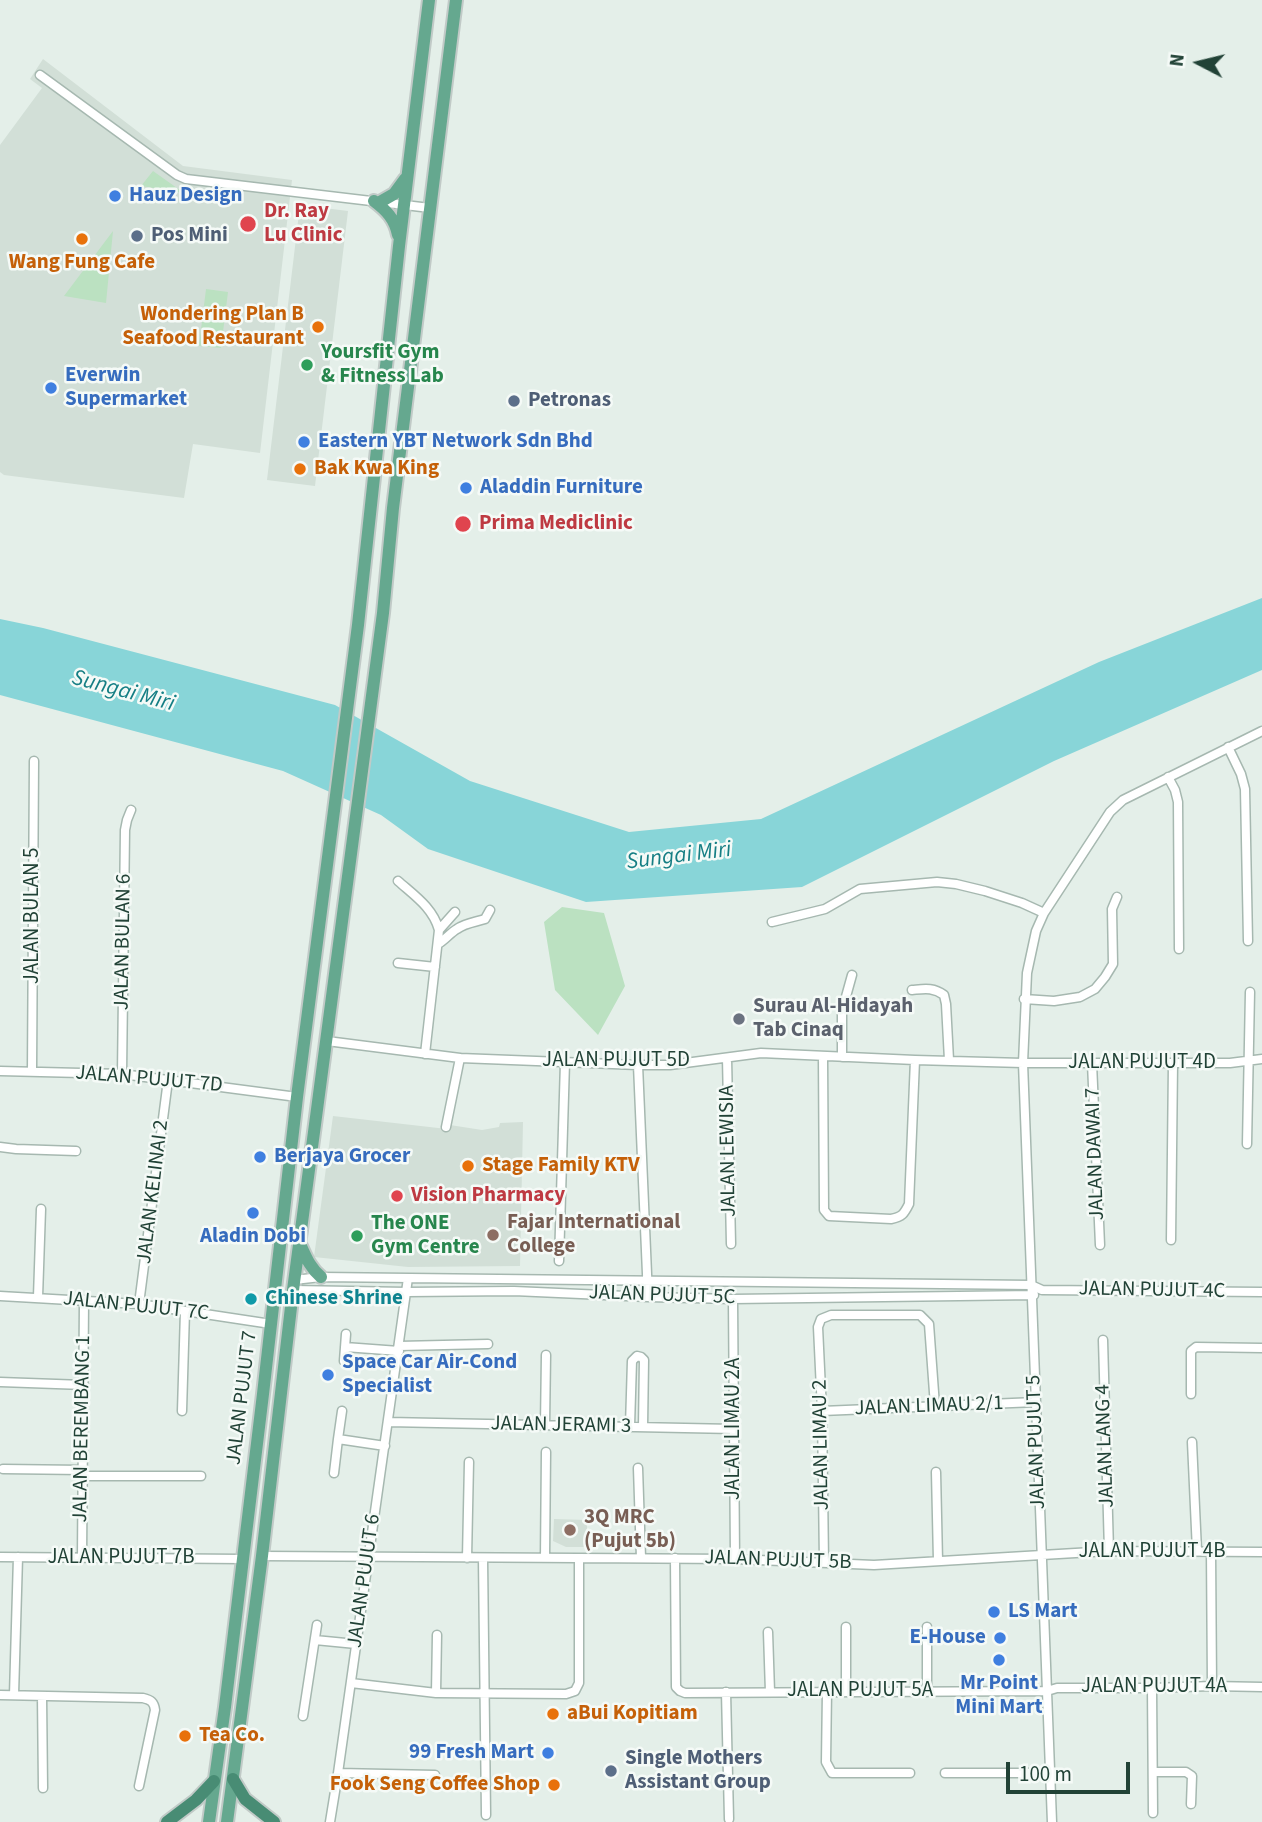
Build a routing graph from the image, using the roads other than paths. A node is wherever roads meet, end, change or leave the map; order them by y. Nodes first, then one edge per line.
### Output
1 (429, 0) edge
2 (456, 0) edge
3 (40, 75) dead end
4 (408, 172) junction
5 (377, 201) junction
6 (404, 205) junction
7 (430, 208) junction
8 (399, 246) junction
9 (1262, 732) edge
10 (1228, 747) junction
11 (34, 761) dead end
12 (1168, 777) junction
13 (131, 810) dead end
14 (398, 881) dead end
15 (1118, 897) dead end
16 (490, 910) dead end
17 (455, 912) dead end
18 (1044, 913) junction
19 (772, 922) dead end
20 (439, 930) junction
21 (1248, 941) dead end
22 (438, 944) junction
23 (1179, 949) dead end
24 (398, 963) dead end
25 (435, 967) junction
26 (852, 975) dead end
27 (912, 990) dead end
28 (1250, 992) dead end
29 (1024, 999) junction
30 (327, 1041) junction
31 (425, 1054) junction
32 (823, 1057) junction
33 (842, 1057) junction
34 (460, 1058) junction
35 (727, 1058) junction
36 (1262, 1059) edge
37 (915, 1060) junction
38 (949, 1060) junction
39 (1249, 1061) junction
40 (565, 1062) junction
41 (1092, 1062) junction
42 (1023, 1063) junction
43 (1173, 1063) junction
44 (638, 1065) junction
45 (0, 1071) edge
46 (32, 1071) junction
47 (122, 1074) junction
48 (168, 1080) junction
49 (297, 1097) junction
50 (446, 1127) dead end
51 (1247, 1144) dead end
52 (0, 1147) edge
53 (76, 1151) dead end
54 (41, 1209) dead end
55 (1171, 1240) dead end
56 (300, 1244) junction
57 (731, 1244) dead end
58 (1100, 1245) dead end
59 (559, 1261) dead end
60 (321, 1277) junction
61 (370, 1278) junction
62 (408, 1278) junction
63 (514, 1279) junction
64 (648, 1282) junction
65 (294, 1285) junction
66 (1031, 1285) junction
67 (370, 1290) junction
68 (1042, 1290) junction
69 (514, 1291) junction
70 (407, 1292) junction
71 (1262, 1292) edge
72 (0, 1296) edge
73 (1032, 1296) junction
74 (38, 1297) junction
75 (648, 1297) junction
76 (733, 1299) junction
77 (84, 1300) junction
78 (139, 1304) junction
79 (185, 1311) junction
80 (271, 1324) junction
81 (346, 1334) dead end
82 (1103, 1340) dead end
83 (488, 1344) dead end
84 (345, 1347) junction
85 (1262, 1348) edge
86 (399, 1349) junction
87 (546, 1355) dead end
88 (344, 1361) dead end
89 (0, 1382) edge
90 (83, 1385) junction
91 (263, 1394) junction
92 (1191, 1394) dead end
93 (1036, 1402) junction
94 (935, 1406) junction
95 (182, 1411) dead end
96 (342, 1411) dead end
97 (822, 1411) junction
98 (388, 1422) junction
99 (545, 1425) junction
100 (630, 1426) junction
101 (643, 1427) junction
102 (734, 1429) junction
103 (338, 1439) junction
104 (1192, 1443) dead end
105 (385, 1446) junction
106 (546, 1452) dead end
107 (469, 1462) dead end
108 (638, 1468) dead end
109 (4, 1469) dead end
110 (936, 1472) dead end
111 (83, 1473) junction
112 (334, 1473) dead end
113 (201, 1476) dead end
114 (1109, 1551) junction
115 (1197, 1551) junction
116 (1211, 1551) junction
117 (1262, 1552) edge
118 (1042, 1554) junction
119 (262, 1556) junction
120 (0, 1557) edge
121 (18, 1557) junction
122 (82, 1558) junction
123 (368, 1558) junction
124 (467, 1558) junction
125 (483, 1558) junction
126 (545, 1558) junction
127 (641, 1558) junction
128 (675, 1558) junction
129 (243, 1559) junction
130 (579, 1559) junction
131 (735, 1559) junction
132 (938, 1561) junction
133 (824, 1563) junction
134 (317, 1625) dead end
135 (846, 1628) dead end
136 (928, 1628) dead end
137 (768, 1632) dead end
138 (437, 1635) dead end
139 (315, 1640) junction
140 (356, 1644) junction
141 (351, 1683) junction
142 (1212, 1686) junction
143 (1152, 1688) junction
144 (1262, 1688) edge
145 (846, 1691) junction
146 (1047, 1691) junction
147 (726, 1692) junction
148 (770, 1692) junction
149 (827, 1692) junction
150 (928, 1692) junction
151 (436, 1693) junction
152 (484, 1694) junction
153 (0, 1695) edge
154 (14, 1695) junction
155 (42, 1696) junction
156 (303, 1716) dead end
157 (1153, 1772) junction
158 (338, 1773) junction
159 (910, 1773) dead end
160 (945, 1773) dead end
161 (1050, 1773) junction
162 (435, 1775) dead end
163 (233, 1779) junction
164 (214, 1781) junction
165 (139, 1786) dead end
166 (43, 1788) dead end
167 (1191, 1804) dead end
168 (1153, 1813) dead end
169 (485, 1815) dead end
170 (729, 1819) dead end
171 (167, 1822) edge
172 (209, 1822) edge
173 (227, 1822) edge
174 (274, 1822) edge
175 (330, 1822) edge
176 (1052, 1822) edge

1 - 4 main road, JALAN PUJUT 7
2 - 7 main road, JALAN PUJUT 7
3 - 5 street
4 - 5 main road
4 - 6 main road, JALAN PUJUT 7
5 - 6 street
5 - 8 main road
6 - 7 street
6 - 8 main road, JALAN PUJUT 7
7 - 30 main road, JALAN PUJUT 7
8 - 49 main road, JALAN PUJUT 7
9 - 10 street, JALAN PUJUT 5
10 - 12 street, JALAN PUJUT 5
10 - 21 street
11 - 46 street, JALAN BULAN 5
12 - 18 street, JALAN PUJUT 5
12 - 23 street
13 - 47 street, JALAN BULAN 6
14 - 20 street
15 - 29 street
16 - 22 street
17 - 20 street
18 - 19 street
18 - 29 street, JALAN PUJUT 5
20 - 22 street
22 - 25 street
24 - 25 street
25 - 31 street
26 - 33 street
27 - 38 street
28 - 39 street
29 - 42 street, JALAN PUJUT 5
30 - 31 street, JALAN PUJUT 5D
30 - 56 main road, JALAN PUJUT 7
31 - 34 street, JALAN PUJUT 5D
32 - 33 street, JALAN PUJUT 5D
32 - 35 street, JALAN PUJUT 5D
32 - 37 street
33 - 37 street, JALAN PUJUT 5D
34 - 40 street, JALAN PUJUT 5D
34 - 50 street
35 - 44 street, JALAN PUJUT 5D
35 - 57 street, JALAN LEWISIA
36 - 39 street, JALAN PUJUT 4D
37 - 38 street, JALAN PUJUT 5D
38 - 42 street, JALAN PUJUT 5D
39 - 43 street, JALAN PUJUT 4D
39 - 51 street
40 - 44 street, JALAN PUJUT 5D
40 - 59 street
41 - 42 street, JALAN PUJUT 4D
41 - 43 street, JALAN PUJUT 4D
41 - 58 street, JALAN DAWAI 7
42 - 66 street, JALAN PUJUT 5
43 - 55 street
44 - 64 street
45 - 46 street, JALAN PUJUT 7D
46 - 47 street, JALAN PUJUT 7D
47 - 48 street, JALAN PUJUT 7D
48 - 49 street, JALAN PUJUT 7D
48 - 78 street, JALAN KELINAI 2
49 - 80 main road, JALAN PUJUT 7
52 - 53 street
54 - 74 street
56 - 60 main road
56 - 65 main road, JALAN PUJUT 7
60 - 61 street, JALAN PUJUT 5C
60 - 65 street, JALAN PUJUT 5C
61 - 62 street, JALAN PUJUT 5C
61 - 67 street
62 - 63 street, JALAN PUJUT 5C
62 - 70 street, JALAN PUJUT 6
63 - 64 street, JALAN PUJUT 5C
63 - 69 street
64 - 66 street, JALAN PUJUT 5C
64 - 75 street
65 - 67 street, JALAN PUJUT 5C
65 - 91 main road
65 - 119 main road, JALAN PUJUT 7
66 - 68 street
66 - 73 street, JALAN PUJUT 5
67 - 70 street, JALAN PUJUT 5C
68 - 71 street, JALAN PUJUT 4C
68 - 73 street
69 - 70 street, JALAN PUJUT 5C
69 - 75 street, JALAN PUJUT 5C
70 - 86 street, JALAN PUJUT 6
72 - 74 street, JALAN PUJUT 7C
73 - 76 street, JALAN PUJUT 5C
73 - 93 street, JALAN PUJUT 5
74 - 77 street, JALAN PUJUT 7C
75 - 76 street, JALAN PUJUT 5C
76 - 102 street, JALAN LIMAU 2A
77 - 78 street, JALAN PUJUT 7C
77 - 90 street, JALAN BEREMBANG 1
78 - 79 street, JALAN PUJUT 7C
79 - 80 street, JALAN PUJUT 7C
79 - 95 street
80 - 91 main road, JALAN PUJUT 7
81 - 84 street
82 - 114 street, JALAN LANG 4
83 - 86 street
84 - 86 street
84 - 88 street
85 - 92 street
86 - 98 street, JALAN PUJUT 6
87 - 99 street
89 - 90 street
90 - 111 street, JALAN BEREMBANG 1
91 - 129 main road, JALAN PUJUT 7
93 - 94 street, JALAN LIMAU 2/1
93 - 118 street, JALAN PUJUT 5
94 - 97 street, JALAN LIMAU 2/1
94 - 97 street, JALAN LIMAU 2
96 - 103 street
97 - 133 street, JALAN LIMAU 2
98 - 99 street, JALAN JERAMI 3
98 - 105 street, JALAN PUJUT 6
99 - 100 street, JALAN JERAMI 3
100 - 101 street, JALAN JERAMI 3
100 - 101 street
101 - 102 street, JALAN JERAMI 3
102 - 131 street, JALAN LIMAU 2A
103 - 105 street
103 - 112 street
104 - 115 street
105 - 123 street, JALAN PUJUT 6
106 - 126 street
107 - 124 street
108 - 127 street
109 - 111 street
110 - 132 street
111 - 113 street
111 - 122 street, JALAN BEREMBANG 1
114 - 115 street, JALAN PUJUT 4B
114 - 118 street, JALAN PUJUT 4B
115 - 116 street, JALAN PUJUT 4B
116 - 117 street, JALAN PUJUT 4B
116 - 142 street
118 - 132 street, JALAN PUJUT 5B
118 - 146 street, JALAN PUJUT 5
119 - 123 street, JALAN PUJUT 5B
119 - 163 main road, JALAN PUJUT 7
120 - 121 street, JALAN PUJUT 7B
121 - 122 street, JALAN PUJUT 7B
121 - 154 street
122 - 129 street, JALAN PUJUT 7B
123 - 124 street, JALAN PUJUT 5B
123 - 140 street, JALAN PUJUT 6
124 - 125 street, JALAN PUJUT 5B
125 - 126 street, JALAN PUJUT 5B
125 - 152 street
126 - 130 street, JALAN PUJUT 5B
127 - 128 street, JALAN PUJUT 5B
127 - 130 street, JALAN PUJUT 5B
128 - 131 street, JALAN PUJUT 5B
128 - 147 street, JALAN PUJUT 5A
129 - 164 main road, JALAN PUJUT 7
130 - 152 street
131 - 133 street, JALAN PUJUT 5B
132 - 133 street, JALAN PUJUT 5B
134 - 139 street
135 - 145 street
136 - 150 street
137 - 148 street
138 - 151 street
139 - 140 street
139 - 156 street
140 - 141 street, JALAN PUJUT 6
141 - 151 street
141 - 158 street, JALAN PUJUT 6
142 - 143 street, JALAN PUJUT 4A
142 - 144 street, JALAN PUJUT 4A
143 - 146 street, JALAN PUJUT 4A
143 - 157 street
145 - 149 street, JALAN PUJUT 5A
145 - 150 street, JALAN PUJUT 5A
146 - 150 street, JALAN PUJUT 5A
146 - 161 street, JALAN PUJUT 5
147 - 148 street, JALAN PUJUT 5A
147 - 170 street
148 - 149 street, JALAN PUJUT 5A
149 - 159 street
151 - 152 street
152 - 169 street
153 - 154 street
154 - 155 street
155 - 165 street
155 - 166 street
157 - 167 street
157 - 168 street
158 - 162 street
158 - 175 street, JALAN PUJUT 6
160 - 161 street
161 - 176 street, JALAN PUJUT 5
163 - 173 main road, JALAN PUJUT 7
163 - 174 highway
164 - 171 highway
164 - 172 main road, JALAN PUJUT 7

